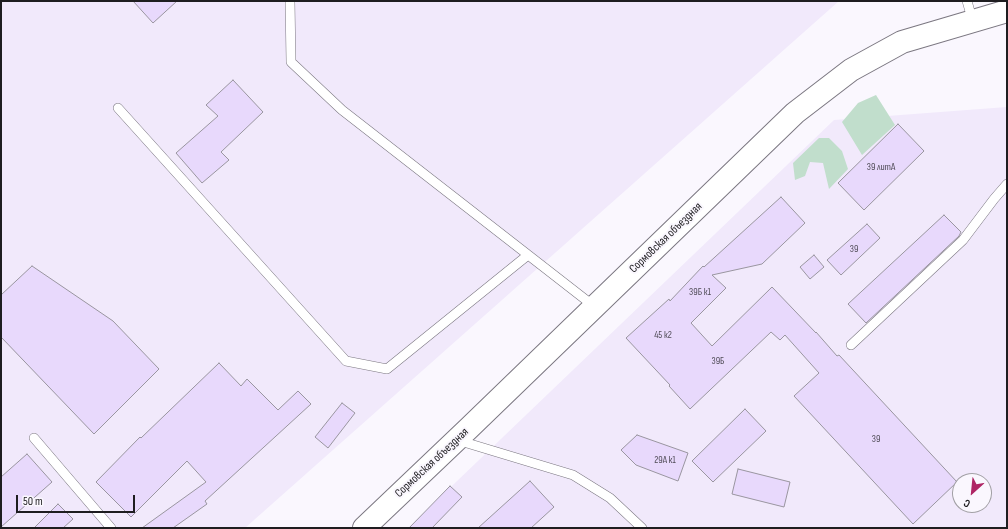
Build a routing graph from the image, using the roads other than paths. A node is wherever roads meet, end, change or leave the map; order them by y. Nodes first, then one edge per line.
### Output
1 (290, 1) edge
2 (967, 1) edge
3 (1007, 11) edge
4 (973, 22) junction
5 (118, 108) dead end
6 (1007, 184) edge
7 (528, 255) junction
8 (595, 307) junction
9 (851, 345) dead end
10 (34, 438) dead end
11 (456, 440) junction
12 (111, 528) edge
13 (364, 528) edge
14 (642, 528) edge

1 - 7 lane
2 - 4 lane
3 - 4 street, Сормовская объездная
4 - 8 street, Сормовская объездная
5 - 7 lane
6 - 9 lane
7 - 8 lane
8 - 11 street, Сормовская объездная
10 - 12 lane
11 - 13 street, Сормовская объездная
11 - 14 lane

